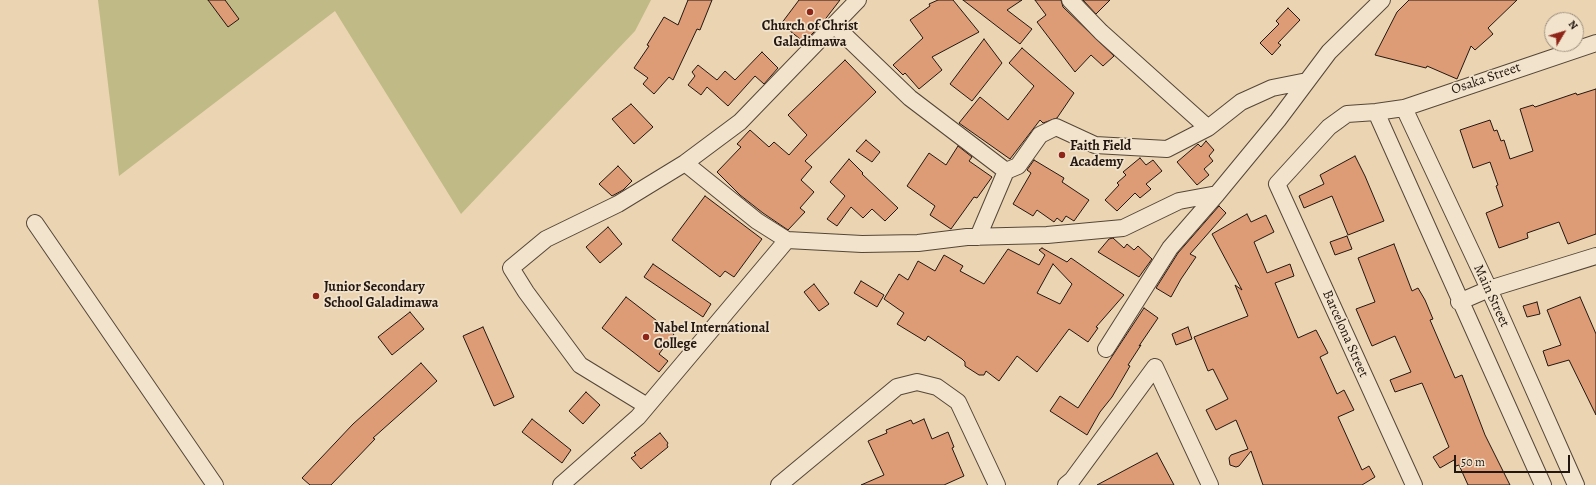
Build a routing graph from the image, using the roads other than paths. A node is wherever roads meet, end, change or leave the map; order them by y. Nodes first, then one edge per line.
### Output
1 (858, 0) edge
2 (1070, 0) edge
3 (1382, 0) edge
4 (834, 25) junction
5 (1596, 43) edge
6 (1307, 81) junction
7 (1404, 108) junction
8 (1376, 112) junction
9 (1208, 128) junction
10 (685, 163) junction
11 (1006, 171) junction
12 (1277, 184) joint
13 (1217, 194) junction
14 (35, 223) dead end
15 (978, 236) junction
16 (787, 240) junction
17 (1596, 256) edge
18 (1489, 290) junction
19 (1460, 302) junction
20 (1106, 349) dead end
21 (647, 406) junction
22 (215, 485) edge
23 (561, 485) edge
24 (779, 485) edge
25 (997, 485) edge
26 (1066, 485) edge
27 (1210, 485) edge
28 (1414, 485) edge
29 (1543, 485) edge
30 (1576, 485) edge

1 - 4 street
2 - 9 street
3 - 6 street
4 - 10 street
4 - 11 street
5 - 7 street, Osaka Street
6 - 9 street
6 - 13 street
7 - 8 street, Osaka Street
7 - 18 street, Main Street
8 - 12 street, Osaka Street
8 - 19 street
9 - 11 street
10 - 16 street
10 - 21 street
11 - 15 street
12 - 28 street, Barcelona Street
13 - 15 street
13 - 20 street
14 - 22 street
15 - 16 street
16 - 21 street
17 - 18 street
18 - 19 street
18 - 30 street, Main Street
19 - 29 street
21 - 23 street
24 - 25 street
26 - 27 street

